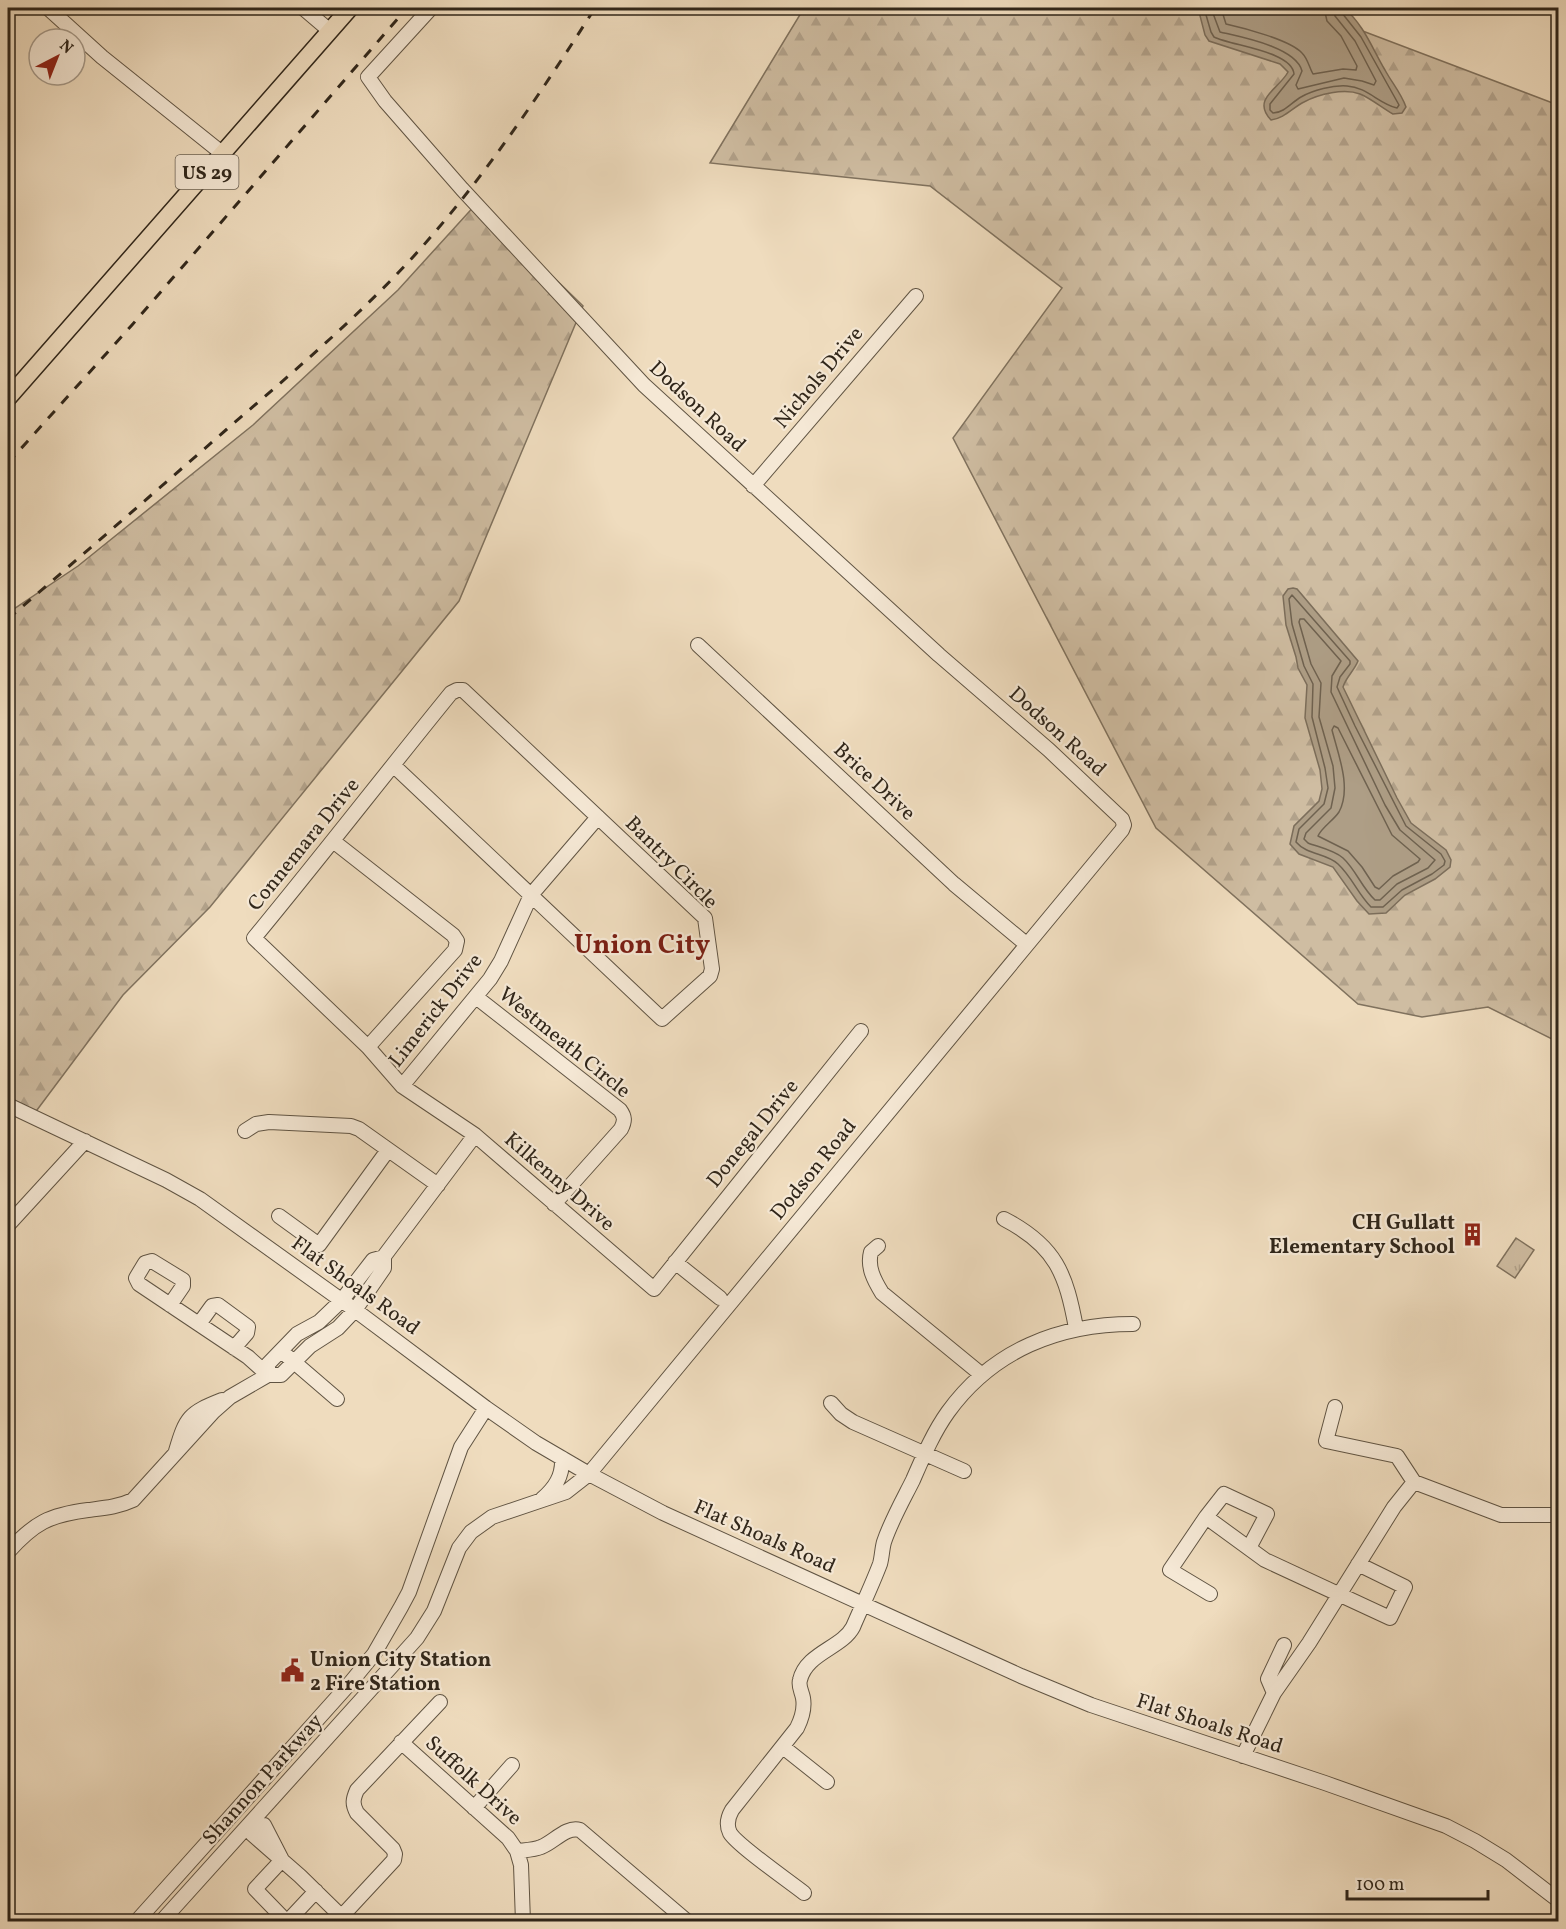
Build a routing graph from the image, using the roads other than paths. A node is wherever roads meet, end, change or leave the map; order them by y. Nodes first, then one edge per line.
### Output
1 (48, 8) edge
2 (303, 8) edge
3 (350, 8) edge
4 (431, 8) edge
5 (330, 31) junction
6 (223, 154) junction
7 (916, 296) dead end
8 (8, 398) edge
9 (753, 486) junction
10 (698, 645) dead end
11 (393, 765) junction
12 (598, 816) junction
13 (333, 841) junction
14 (531, 895) junction
15 (1026, 944) junction
16 (476, 997) junction
17 (861, 1031) dead end
18 (369, 1047) junction
19 (402, 1086) junction
20 (8, 1105) edge
21 (244, 1131) dead end
22 (475, 1136) junction
23 (85, 1141) junction
24 (388, 1150) junction
25 (438, 1185) junction
26 (554, 1203) junction
27 (279, 1216) dead end
28 (1004, 1219) dead end
29 (8, 1225) edge
30 (879, 1246) dead end
31 (675, 1262) junction
32 (364, 1284) junction
33 (720, 1298) dead end
34 (342, 1300) junction
35 (170, 1305) dead end
36 (356, 1310) junction
37 (199, 1324) junction
38 (1133, 1324) dead end
39 (1076, 1328) junction
40 (234, 1348) junction
41 (281, 1351) junction
42 (294, 1362) junction
43 (268, 1375) junction
44 (982, 1375) junction
45 (337, 1399) dead end
46 (831, 1402) dead end
47 (1335, 1407) dead end
48 (486, 1408) junction
49 (924, 1454) junction
50 (562, 1458) junction
51 (964, 1472) dead end
52 (589, 1474) junction
53 (1414, 1482) junction
54 (538, 1503) junction
55 (1558, 1515) edge
56 (1206, 1517) junction
57 (1249, 1548) junction
58 (8, 1552) edge
59 (1358, 1564) junction
60 (1210, 1594) dead end
61 (1340, 1594) junction
62 (863, 1604) junction
63 (1284, 1645) dead end
64 (1274, 1693) junction
65 (440, 1702) dead end
66 (401, 1742) junction
67 (783, 1747) junction
68 (1243, 1756) junction
69 (512, 1765) dead end
70 (827, 1782) dead end
71 (474, 1808) junction
72 (518, 1851) junction
73 (316, 1891) junction
74 (804, 1893) dead end
75 (1558, 1900) edge
76 (344, 1919) edge
77 (135, 1922) edge
78 (161, 1922) edge
79 (287, 1922) edge
80 (523, 1922) edge
81 (688, 1922) edge

1 - 6 street
2 - 5 street
3 - 5 main road, US 29
4 - 9 street, Dodson Road
5 - 6 main road, US 29
6 - 8 main road, US 29
7 - 9 street, Nichols Drive
9 - 15 street, Dodson Road
10 - 15 street, Brice Drive
11 - 12 street, Bantry Circle
11 - 13 street, Connemara Drive
11 - 14 street, Bantry Circle
12 - 14 street, Limerick Drive
12 - 14 street, Bantry Circle
13 - 18 street, Connemara Drive
13 - 18 street
14 - 16 street, Limerick Drive
15 - 52 street, Dodson Road
16 - 19 street, Limerick Drive
16 - 26 street, Westmeath Circle
17 - 31 street, Donegal Drive
18 - 19 street, Kilkenny Drive
19 - 22 street, Kilkenny Drive
20 - 23 street, Flat Shoals Road
21 - 24 street
22 - 25 street
22 - 26 street, Kilkenny Drive
23 - 29 street
23 - 34 street, Flat Shoals Road
24 - 25 street
24 - 27 street
25 - 32 street
26 - 31 street, Kilkenny Drive
28 - 39 street
30 - 44 street
31 - 33 street
32 - 34 street
32 - 36 street
34 - 36 street, Flat Shoals Road
34 - 41 street
35 - 37 street
36 - 42 street
36 - 48 street, Flat Shoals Road
37 - 40 street
37 - 40 street
38 - 39 street
39 - 44 street
40 - 43 street
41 - 42 street
41 - 43 street
42 - 43 street
42 - 45 street
43 - 58 street
44 - 49 street
46 - 49 street
47 - 53 street
48 - 50 street, Flat Shoals Road
48 - 77 street, Shannon Parkway
49 - 51 street
49 - 62 street
50 - 52 street, Flat Shoals Road
50 - 54 street
52 - 54 street, Shannon Parkway
52 - 62 street, Flat Shoals Road
53 - 55 street
53 - 59 street
54 - 78 street, Shannon Parkway
56 - 57 street
56 - 57 street
56 - 60 street
57 - 61 street
59 - 61 street
59 - 61 street
61 - 64 street
62 - 67 street
62 - 68 street, Flat Shoals Road
63 - 64 street
64 - 68 street
65 - 66 street
66 - 71 street, Suffolk Drive
66 - 76 street
67 - 70 street
67 - 74 street
68 - 75 street, Flat Shoals Road
69 - 71 street
71 - 72 street, Suffolk Drive
72 - 80 street, Suffolk Drive
72 - 81 street
73 - 76 street
73 - 79 street
73 - 79 street

